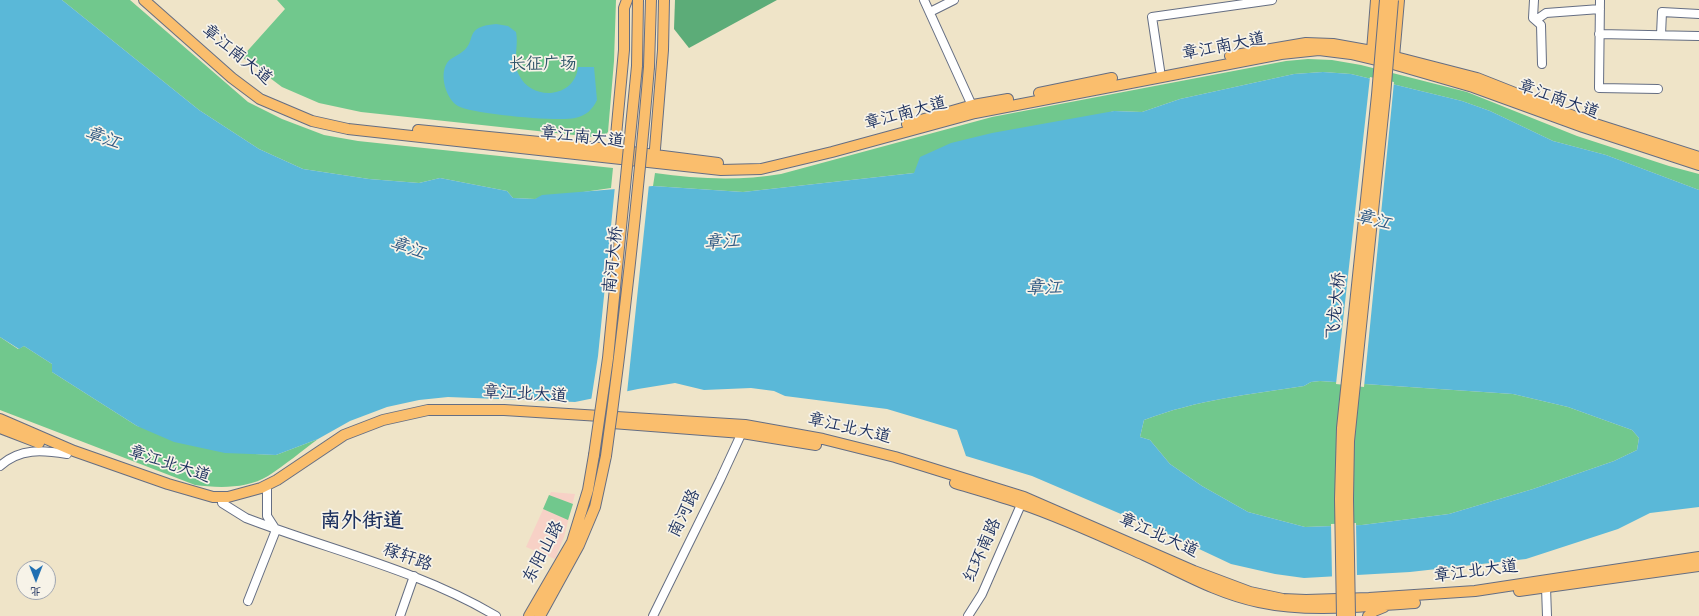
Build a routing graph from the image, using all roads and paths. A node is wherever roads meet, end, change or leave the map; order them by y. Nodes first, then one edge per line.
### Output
1 (144, 0) edge
2 (152, 0) edge
3 (627, 0) edge
4 (638, 0) edge
5 (655, 0) edge
6 (664, 0) edge
7 (924, 0) edge
8 (954, 0) edge
9 (1272, 0) edge
10 (1376, 0) edge
11 (1385, 0) edge
12 (1393, 0) edge
13 (1399, 0) edge
14 (1534, 0) edge
15 (1600, 4) edge
16 (651, 5) edge
17 (930, 12) junction
18 (1699, 14) edge
19 (1536, 20) junction
20 (1599, 34) junction
21 (1661, 35) junction
22 (1698, 36) dead end
23 (1372, 51) junction
24 (1394, 57) junction
25 (1542, 64) dead end
26 (1160, 70) junction
27 (1658, 89) dead end
28 (974, 109) junction
29 (1699, 157) edge
30 (614, 158) junction
31 (655, 159) junction
32 (1699, 165) edge
33 (0, 419) edge
34 (0, 428) edge
35 (743, 429) junction
36 (67, 454) junction
37 (594, 455) joint
38 (606, 456) joint
39 (0, 466) edge
40 (267, 490) junction
41 (222, 500) junction
42 (1023, 500) junction
43 (276, 530) junction
44 (1699, 557) edge
45 (1699, 566) edge
46 (414, 576) junction
47 (1546, 587) junction
48 (248, 601) dead end
49 (1392, 604) junction
50 (1301, 607) junction
51 (1359, 607) edge
52 (1334, 608) edge
53 (400, 616) edge
54 (496, 616) edge
55 (529, 616) edge
56 (540, 616) edge
57 (653, 616) edge
58 (968, 616) edge
59 (1320, 616) edge
60 (1342, 616) edge
61 (1350, 616) edge
62 (1368, 616) edge
63 (1547, 616) edge

1 - 30 main road, 章江南大道
2 - 31 main road, 章江南大道
3 - 30 main road
4 - 37 main road, 南河大桥, bridge
5 - 16 main road, 南河大桥
6 - 31 main road
7 - 17 street
8 - 17 street
9 - 26 street
10 - 23 main road
11 - 60 main road, 飞龙大桥, bridge
12 - 61 main road, 飞龙大桥, bridge
13 - 24 main road
14 - 19 street
15 - 19 street
15 - 20 street
16 - 38 main road, 南河大桥, bridge
17 - 28 street
18 - 21 street
19 - 25 street
20 - 21 street
20 - 27 street
21 - 22 street
23 - 24 main road, 章江南大道
23 - 26 main road, 章江南大道
24 - 29 main road, 章江南大道
26 - 28 main road, 章江南大道
28 - 31 main road, 章江南大道
28 - 32 main road, 章江南大道
30 - 31 main road, 章江南大道
33 - 41 main road, 章江北大道
34 - 36 main road, 章江北大道
35 - 40 main road, 章江北大道
35 - 41 main road, 章江北大道
35 - 42 main road, 章江北大道
35 - 57 street, 南河路
36 - 39 street
36 - 41 main road, 章江北大道
37 - 55 main road, 东阳山路
38 - 56 main road, 东阳山路
40 - 41 main road, 章江北大道
40 - 43 street
41 - 43 street, 稼轩路
42 - 50 main road, 章江北大道
42 - 52 main road, 章江北大道
42 - 58 street, 红环南路
43 - 46 street, 稼轩路
43 - 48 street
44 - 51 main road, 章江北大道
45 - 47 main road, 章江北大道
46 - 53 street
46 - 54 street, 稼轩路
47 - 49 main road, 章江北大道
47 - 63 street
49 - 51 main road, 章江北大道
49 - 62 main road
50 - 52 main road, 章江北大道
50 - 59 main road
51 - 52 main road, 章江北大道

